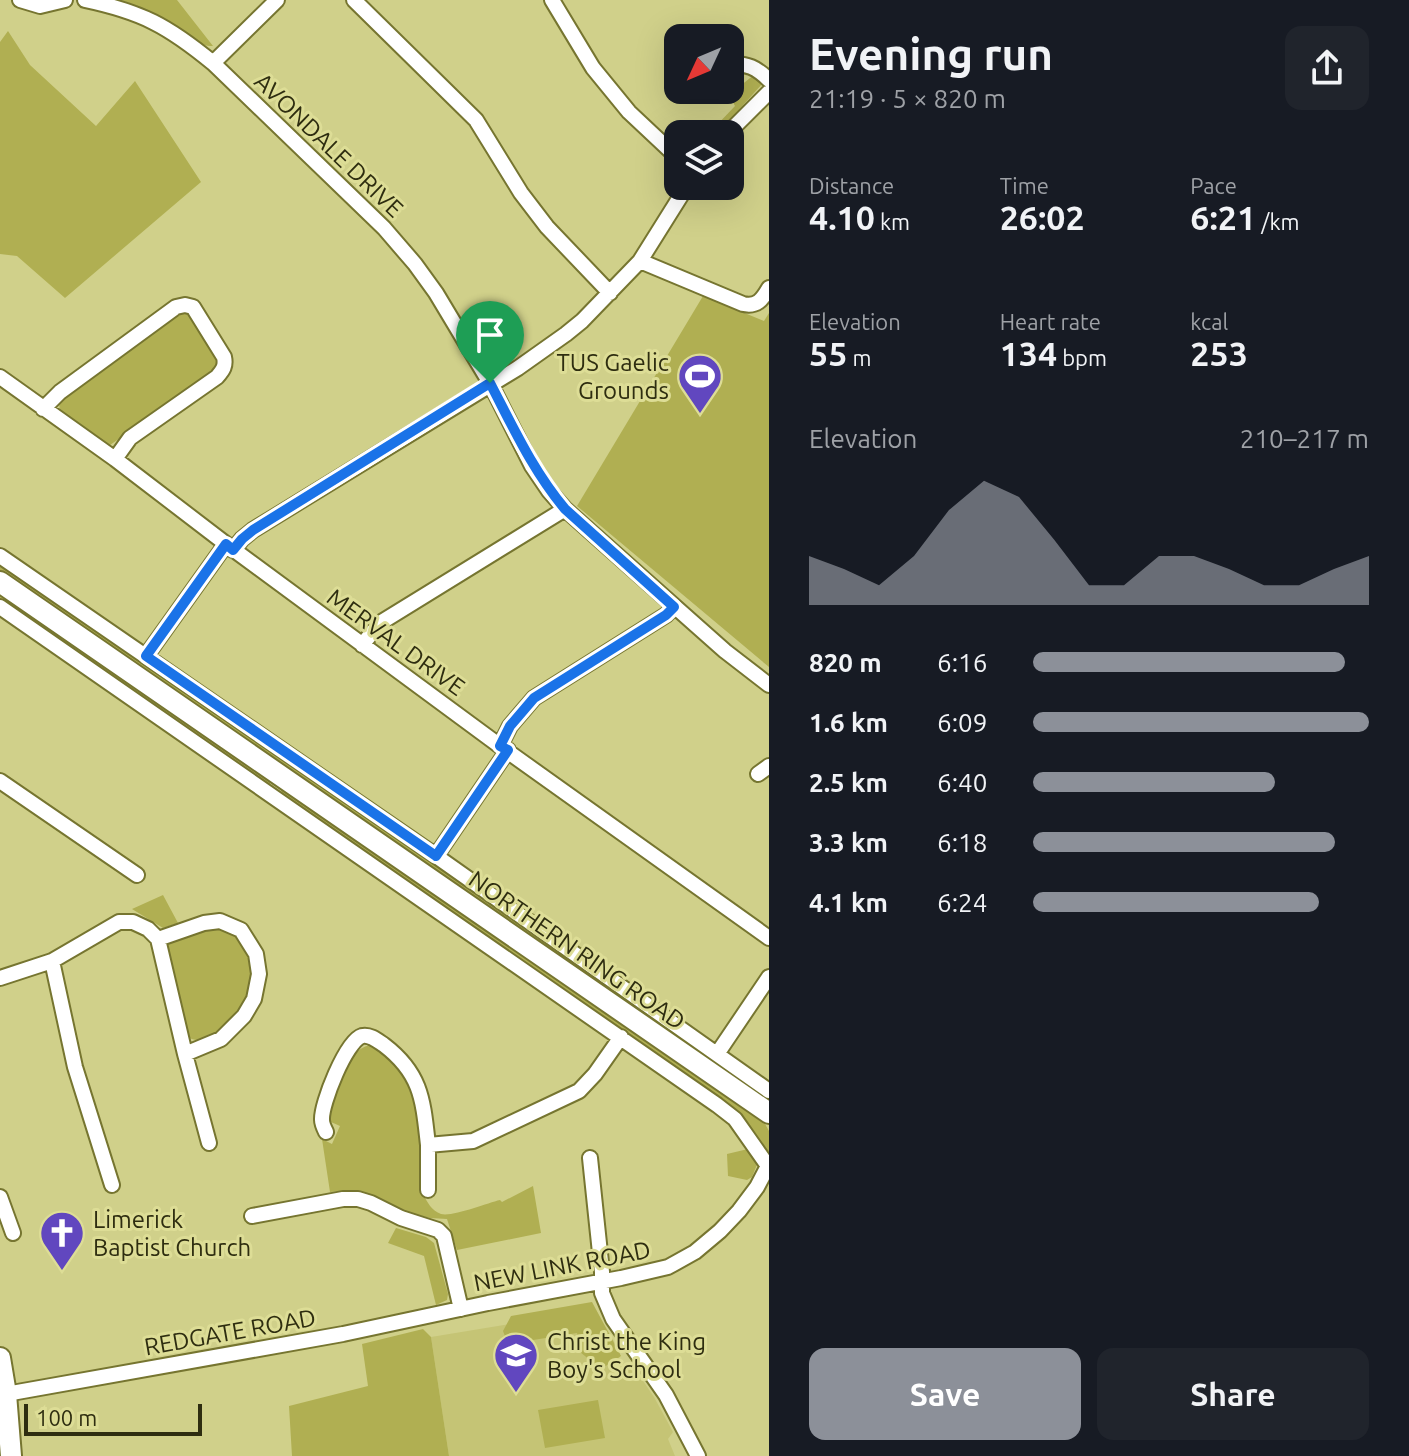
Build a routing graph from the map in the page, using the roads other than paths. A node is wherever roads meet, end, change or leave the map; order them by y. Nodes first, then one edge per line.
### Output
1 (65, 0) edge
2 (85, 0) edge
3 (277, 0) edge
4 (354, 0) edge
5 (552, 0) edge
6 (26, 2) edge
7 (213, 63) junction
8 (744, 63) edge
9 (769, 80) edge
10 (769, 92) edge
11 (741, 120) edge
12 (664, 145) edge
13 (678, 200) edge
14 (640, 261) junction
15 (769, 288) edge
16 (610, 293) junction
17 (0, 377) edge
18 (490, 383) junction
19 (43, 409) junction
20 (115, 459) junction
21 (565, 509) junction
22 (230, 547) junction
23 (0, 556) edge
24 (0, 582) edge
25 (0, 607) edge
26 (674, 607) junction
27 (362, 645) junction
28 (146, 656) junction
29 (769, 685) edge
30 (504, 748) junction
31 (0, 781) edge
32 (436, 856) junction
33 (137, 875) dead end
34 (769, 938) edge
35 (158, 939) junction
36 (52, 961) junction
37 (769, 977) edge
38 (0, 978) edge
39 (621, 1037) junction
40 (185, 1054) junction
41 (717, 1054) junction
42 (769, 1091) edge
43 (769, 1113) edge
44 (326, 1132) dead end
45 (209, 1143) dead end
46 (428, 1145) junction
47 (590, 1158) dead end
48 (768, 1170) edge
49 (112, 1185) dead end
50 (428, 1190) dead end
51 (0, 1197) edge
52 (252, 1216) dead end
53 (13, 1233) dead end
54 (601, 1283) junction
55 (461, 1309) junction
56 (0, 1358) edge
57 (6, 1394) junction
58 (11, 1456) edge
59 (698, 1456) edge

1 - 6 street
2 - 7 street, AVONDALE DRIVE
3 - 7 street
4 - 16 street
5 - 12 street
7 - 18 street, AVONDALE DRIVE
8 - 9 street
10 - 11 street
13 - 14 street
14 - 15 street
14 - 16 street
16 - 18 street
17 - 19 street, MERVAL DRIVE
18 - 21 street, AVONDALE DRIVE
18 - 22 street
19 - 20 street, MERVAL DRIVE
19 - 20 street
20 - 22 street, MERVAL DRIVE
21 - 26 street, AVONDALE DRIVE
21 - 27 street
22 - 27 street, MERVAL DRIVE
22 - 28 street
23 - 28 street
24 - 43 main road, NORTHERN RING ROAD
25 - 39 street
26 - 29 street, AVONDALE DRIVE
26 - 30 street
27 - 30 street, MERVAL DRIVE
28 - 32 street
30 - 32 street
30 - 34 street, MERVAL DRIVE
31 - 33 street
32 - 41 street
35 - 36 street
35 - 40 street
35 - 40 street
36 - 38 street
36 - 49 street
37 - 41 street
39 - 46 street
39 - 48 street
40 - 45 street
41 - 42 street
44 - 46 street
46 - 50 street
47 - 54 street
48 - 54 street, NEW LINK ROAD
51 - 53 street
52 - 55 street
54 - 55 street, NEW LINK ROAD
54 - 59 street
55 - 57 street, REDGATE ROAD
56 - 57 main road
57 - 58 main road

